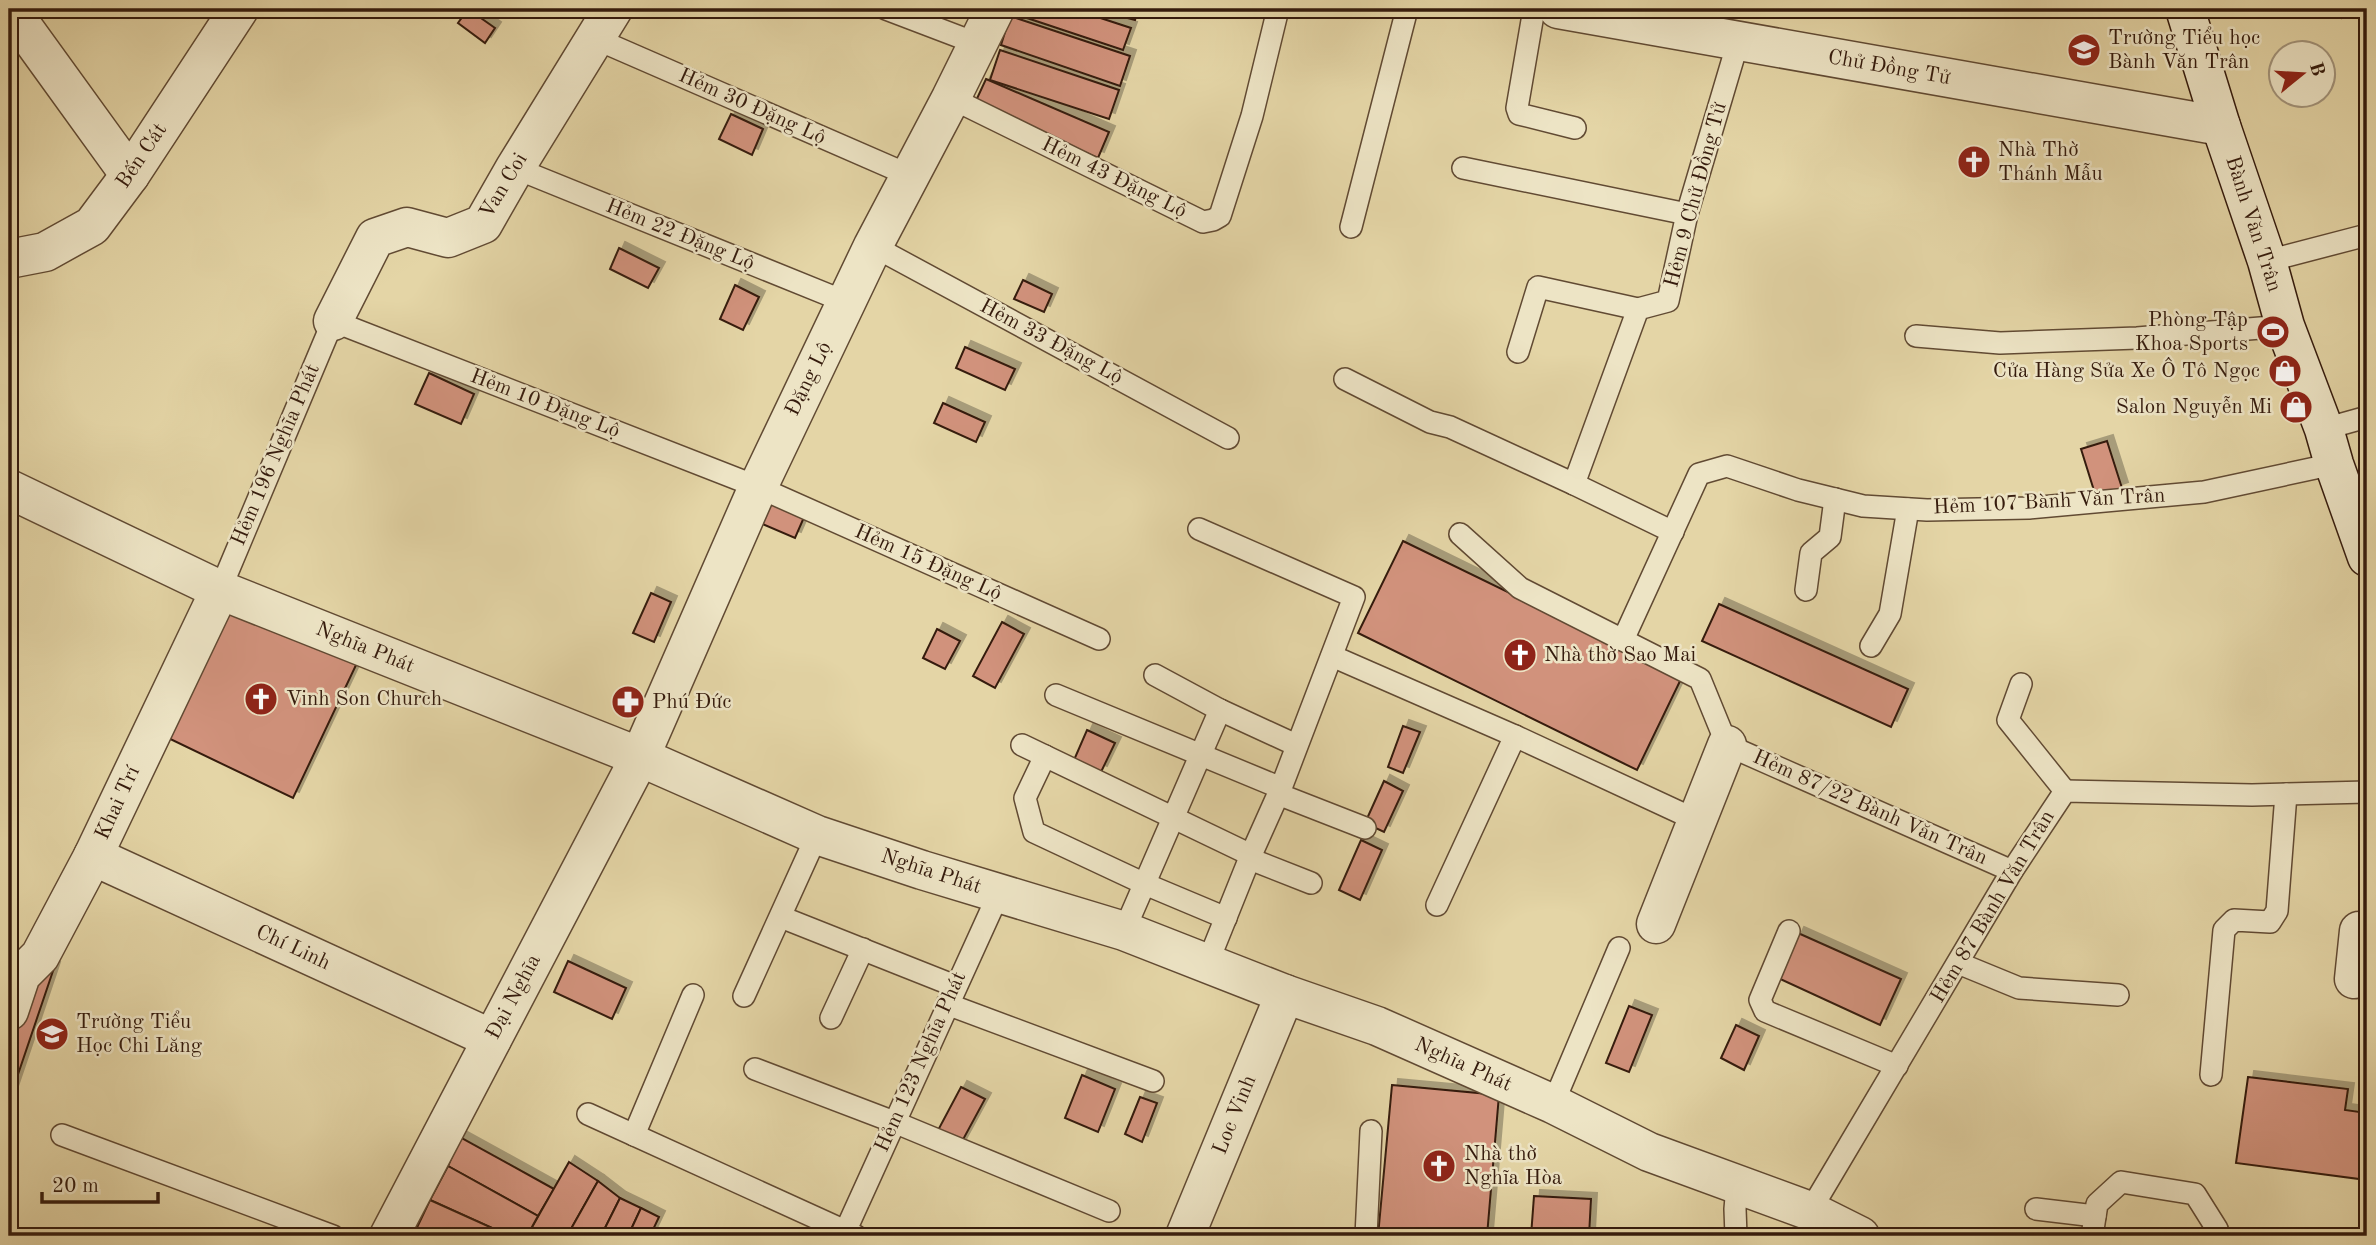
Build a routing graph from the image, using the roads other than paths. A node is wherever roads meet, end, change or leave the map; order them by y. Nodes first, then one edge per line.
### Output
1 (10, 9) edge
2 (239, 9) edge
3 (886, 9) edge
4 (995, 9) edge
5 (1278, 9) edge
6 (1407, 9) edge
7 (1534, 9) edge
8 (1558, 9) edge
9 (2185, 9) edge
10 (1684, 20) edge
11 (604, 23) edge
12 (1738, 42) junction
13 (978, 44) junction
14 (951, 98) junction
15 (2221, 127) junction
16 (1575, 128) dead end
17 (515, 168) junction
18 (1463, 168) dead end
19 (130, 175) junction
20 (911, 176) junction
21 (1687, 214) junction
22 (1351, 227) dead end
23 (2367, 235) edge
24 (873, 246) junction
25 (9, 259) edge
26 (2267, 261) junction
27 (846, 302) junction
28 (1638, 309) junction
29 (332, 321) junction
30 (2285, 326) junction
31 (1916, 336) dead end
32 (1518, 352) dead end
33 (1345, 379) dead end
34 (2367, 417) edge
35 (1228, 438) dead end
36 (2329, 446) junction
37 (1574, 484) junction
38 (758, 487) junction
39 (9, 489) edge
40 (1835, 499) junction
41 (1908, 509) junction
42 (1199, 529) dead end
43 (1673, 532) junction
44 (1460, 534) dead end
45 (2367, 556) edge
46 (219, 590) junction
47 (1806, 590) dead end
48 (1099, 639) dead end
49 (1623, 640) junction
50 (1871, 646) dead end
51 (1332, 656) junction
52 (1155, 675) dead end
53 (2021, 684) dead end
54 (1056, 695) dead end
55 (1220, 710) junction
56 (1516, 736) junction
57 (1022, 745) dead end
58 (1296, 745) junction
59 (1727, 745) junction
60 (1200, 754) junction
61 (1045, 756) junction
62 (640, 757) junction
63 (1280, 791) junction
64 (2065, 791) junction
65 (2367, 792) edge
66 (2286, 794) junction
67 (1174, 818) junction
68 (1696, 820) junction
69 (1365, 828) dead end
70 (817, 835) junction
71 (93, 856) junction
72 (1250, 857) junction
73 (2012, 872) junction
74 (1311, 883) dead end
75 (1145, 884) junction
76 (999, 893) junction
77 (1437, 905) dead end
78 (781, 917) junction
79 (1226, 918) junction
80 (1656, 924) dead end
81 (1124, 931) junction
82 (1789, 931) dead end
83 (2367, 931) edge
84 (1619, 948) dead end
85 (863, 949) junction
86 (1208, 962) junction
87 (1958, 963) junction
88 (15, 972) edge
89 (2354, 979) dead end
90 (1285, 994) junction
91 (694, 995) dead end
92 (951, 995) junction
93 (2118, 995) dead end
94 (744, 996) dead end
95 (9, 1011) edge
96 (831, 1018) dead end
97 (492, 1039) junction
98 (1897, 1066) junction
99 (755, 1069) dead end
100 (2211, 1075) dead end
101 (1153, 1081) dead end
102 (1553, 1104) junction
103 (588, 1114) dead end
104 (894, 1122) junction
105 (1371, 1131) dead end
106 (62, 1135) dead end
107 (634, 1135) junction
108 (1737, 1185) junction
109 (2036, 1209) dead end
110 (1109, 1211) dead end
111 (1810, 1211) junction
112 (2093, 1226) edge
113 (2216, 1233) edge
114 (851, 1234) edge
115 (334, 1236) edge
116 (389, 1236) edge
117 (1185, 1236) edge
118 (1366, 1236) edge
119 (1736, 1236) edge
120 (1860, 1236) edge

1 - 19 street
2 - 19 street, Bến Cát
3 - 13 lane
4 - 13 street, Đặng Lộ
5 - 14 lane, Hẻm 43 Đặng Lộ
6 - 22 lane
7 - 16 lane
8 - 10 street, Chử Đồng Tử
9 - 15 street, Bành Văn Trân
10 - 12 street, Chử Đồng Tử
11 - 17 street, Van Coi
11 - 20 lane, Hẻm 30 Đặng Lộ
12 - 15 street, Chử Đồng Tử
12 - 21 lane, Hẻm 9 Chử Đồng Tử
13 - 14 street, Đặng Lộ
14 - 20 street, Đặng Lộ
15 - 26 street, Bành Văn Trân
17 - 27 lane, Hẻm 22 Đặng Lộ
17 - 29 street, Van Coi
18 - 21 lane
19 - 25 street, Bến Cát
20 - 24 street, Đặng Lộ
21 - 28 lane, Hẻm 9 Chử Đồng Tử
23 - 26 lane
24 - 27 street, Đặng Lộ
24 - 35 lane, Hẻm 33 Đặng Lộ
26 - 30 street, Bành Văn Trân
27 - 38 street, Đặng Lộ
28 - 32 lane
28 - 37 lane
29 - 38 lane, Hẻm 10 Đặng Lộ
29 - 46 lane, Hẻm 196 Nghĩa Phát
30 - 31 lane
30 - 36 street, Bành Văn Trân
33 - 37 lane
34 - 36 lane, Hẻm 107 Bành Văn Trân
36 - 41 lane, Hẻm 107 Bành Văn Trân
36 - 45 street, Bành Văn Trân
37 - 43 lane
38 - 48 lane, Hẻm 15 Đặng Lộ
38 - 62 street, Đặng Lộ
39 - 46 street, Nghĩa Phát
40 - 41 lane, Hẻm 107 Bành Văn Trân
40 - 43 lane, Hẻm 107 Bành Văn Trân
40 - 47 lane
41 - 50 lane
42 - 51 lane
43 - 49 lane, Hẻm 107 Bành Văn Trân
44 - 49 lane, Hẻm 87/22 Bành Văn Trân
46 - 62 street, Nghĩa Phát
46 - 71 street, Khai Trí
49 - 59 lane, Hẻm 87/22 Bành Văn Trân
51 - 56 lane
51 - 58 lane
52 - 55 lane
53 - 64 lane
54 - 60 lane
55 - 58 lane
55 - 60 lane
56 - 68 lane
56 - 77 lane
57 - 61 lane
58 - 63 lane
59 - 68 street, Hẻm 87/22 Bành Văn Trân
59 - 73 lane, Hẻm 87/22 Bành Văn Trân
60 - 63 lane
60 - 67 lane
61 - 67 lane
61 - 75 lane
62 - 70 street, Nghĩa Phát
62 - 97 street, Đại Nghĩa
63 - 69 lane
63 - 72 lane
64 - 66 lane, Hẻm 87 Bành Văn Trân
64 - 73 lane, Hẻm 87 Bành Văn Trân
65 - 66 lane, Hẻm 87 Bành Văn Trân
66 - 100 lane
67 - 72 lane
67 - 75 lane
68 - 80 street, Hẻm 87/22 Bành Văn Trân
70 - 76 street, Nghĩa Phát
70 - 78 lane
71 - 88 street, Khai Trí
71 - 97 street, Chí Linh
72 - 74 lane
72 - 79 lane
73 - 87 lane, Hẻm 87 Bành Văn Trân
75 - 79 lane
75 - 81 lane
76 - 81 street, Nghĩa Phát
76 - 92 lane, Hẻm 123 Nghĩa Phát
78 - 85 lane
78 - 94 lane
79 - 86 lane
81 - 86 street, Nghĩa Phát
82 - 98 lane
83 - 89 street
84 - 102 lane
85 - 92 lane
85 - 96 lane
86 - 90 street, Nghĩa Phát
87 - 93 lane
87 - 98 lane, Hẻm 87 Bành Văn Trân
88 - 95 street, Khai Trí
90 - 102 street, Nghĩa Phát
90 - 117 street, Loc Vinh
91 - 107 lane
92 - 101 lane
92 - 104 lane, Hẻm 123 Nghĩa Phát
97 - 116 street, Đại Nghĩa
98 - 111 lane, Hẻm 87 Bành Văn Trân
99 - 104 lane
102 - 108 street, Nghĩa Phát
103 - 107 lane, Hẻm 123 Nghĩa Phát
104 - 110 lane
104 - 114 lane, Hẻm 123 Nghĩa Phát
105 - 118 lane
106 - 115 lane
107 - 114 lane, Hẻm 123 Nghĩa Phát
108 - 111 street, Nghĩa Phát
108 - 119 lane
109 - 112 lane
111 - 120 street, Nghĩa Phát
112 - 113 lane

